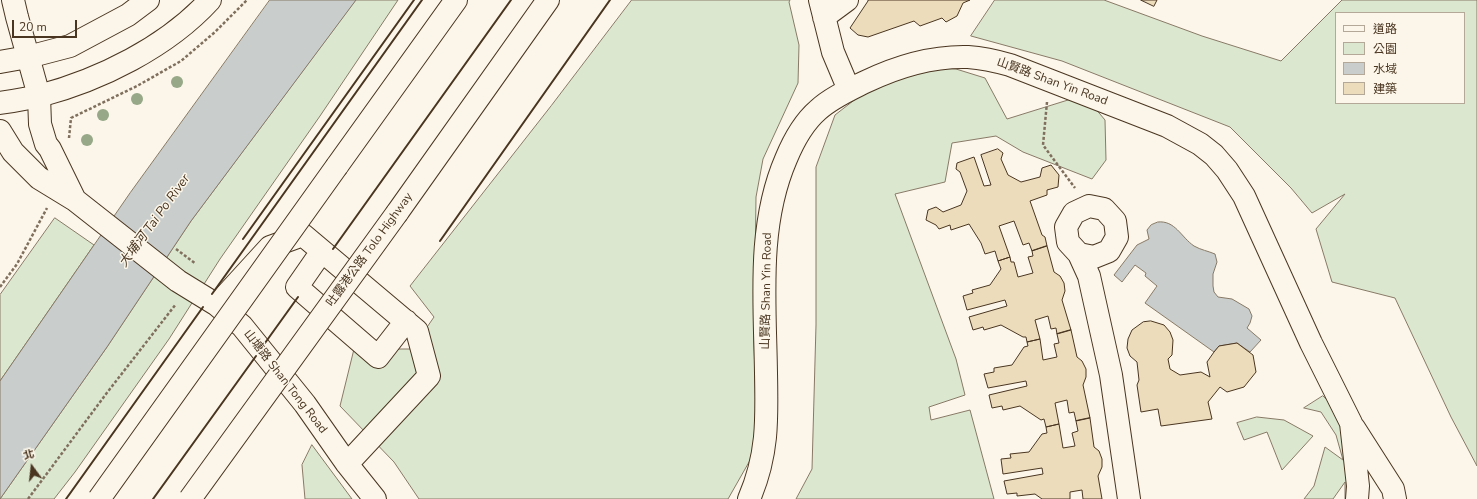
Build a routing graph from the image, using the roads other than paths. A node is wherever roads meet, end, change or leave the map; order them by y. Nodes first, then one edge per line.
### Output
1 (13, 0) edge
2 (148, 0) edge
3 (210, 0) edge
4 (456, 0) edge
5 (548, 0) edge
6 (847, 0) edge
7 (822, 9) edge
8 (28, 57) junction
9 (0, 62) edge
10 (849, 90) junction
11 (39, 96) junction
12 (0, 103) edge
13 (0, 131) edge
14 (74, 200) junction
15 (322, 251) junction
16 (1079, 254) junction
17 (217, 305) junction
18 (406, 321) junction
19 (1351, 423) junction
20 (347, 464) junction
21 (99, 499) edge
22 (190, 499) edge
23 (375, 499) edge
24 (748, 499) edge
25 (1129, 499) edge
26 (1357, 499) edge
27 (1395, 499) edge

1 - 8 main road, 山塘路 Shan Tong Road
2 - 8 main road
3 - 11 main road
4 - 21 main road, bridge
5 - 22 main road, 吐露港公路 Tolo Highway, bridge
6 - 7 main road
7 - 10 main road
8 - 9 main road
8 - 11 main road, 山塘路 Shan Tong Road
10 - 19 main road, 山賢路 Shan Yin Road
10 - 24 main road, 山賢路 Shan Yin Road
11 - 12 main road
11 - 14 main road, 山塘路 Shan Tong Road
13 - 14 main road, 山塘路 Shan Tong Road
14 - 17 main road, 山塘路 Shan Tong Road
15 - 17 main road
15 - 18 main road
15 - 18 main road
16 - 16 main road
16 - 25 main road
17 - 20 main road, 山塘路 Shan Tong Road
18 - 20 main road
19 - 26 main road
19 - 27 main road
20 - 23 main road, 山塘路 Shan Tong Road

